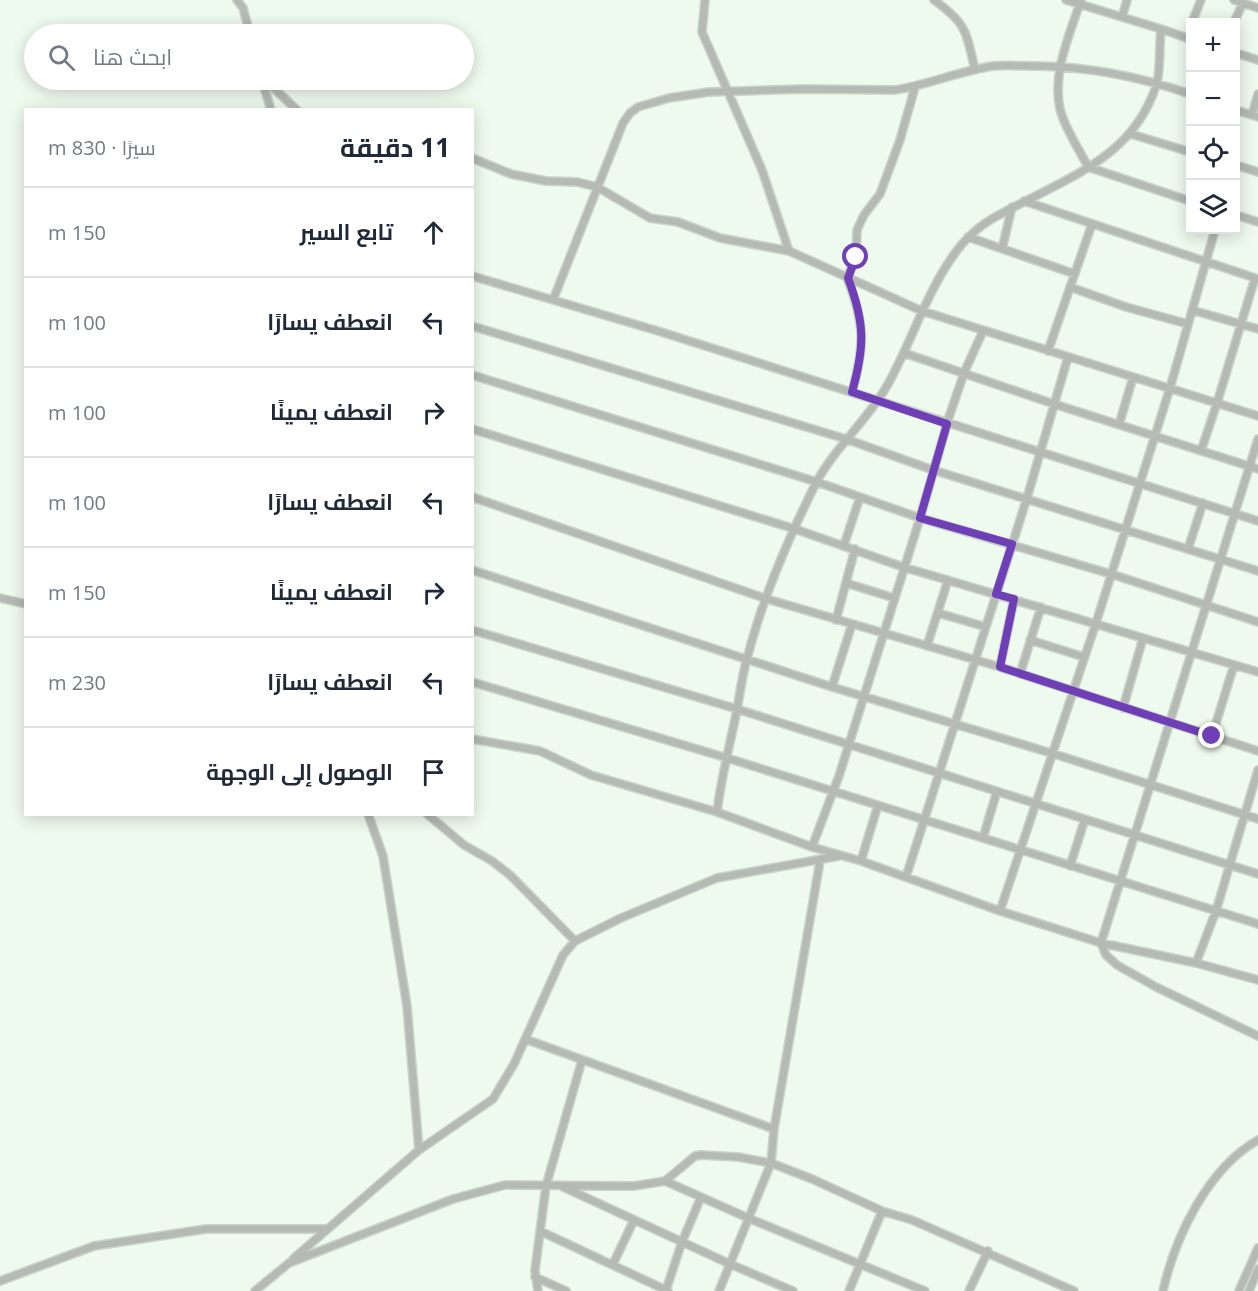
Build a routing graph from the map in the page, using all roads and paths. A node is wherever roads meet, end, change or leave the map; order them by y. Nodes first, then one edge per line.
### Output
1 (237, 0) edge
2 (705, 0) edge
3 (934, 0) edge
4 (1066, 0) edge
5 (1127, 0) edge
6 (1201, 0) edge
7 (1234, 0) edge
8 (1080, 2) edge
9 (1243, 3) junction
10 (1258, 8) edge
11 (1122, 17) junction
12 (1194, 18) edge
13 (1236, 18) edge
14 (247, 24) edge
15 (1161, 29) junction
16 (1186, 37) edge
17 (1240, 54) edge
18 (1258, 60) edge
19 (1060, 67) junction
20 (975, 70) junction
21 (1157, 83) junction
22 (915, 87) junction
23 (266, 90) edge
24 (275, 90) edge
25 (726, 90) junction
26 (1186, 92) edge
27 (1258, 94) edge
28 (271, 108) edge
29 (295, 108) edge
30 (1240, 111) edge
31 (1255, 116) edge
32 (1131, 134) junction
33 (1186, 150) edge
34 (474, 159) edge
35 (1240, 166) edge
36 (1088, 167) junction
37 (1258, 172) edge
38 (597, 187) junction
39 (1186, 199) edge
40 (1024, 201) junction
41 (1012, 207) junction
42 (1240, 216) edge
43 (1258, 222) edge
44 (1092, 225) junction
45 (1214, 234) edge
46 (968, 237) junction
47 (1002, 249) junction
48 (789, 252) junction
49 (1206, 262) junction
50 (1075, 274) junction
51 (474, 277) edge
52 (848, 278) junction
53 (1256, 278) edge
54 (1070, 287) junction
55 (553, 300) junction
56 (1192, 310) junction
57 (922, 311) junction
58 (1188, 324) junction
59 (1241, 324) junction
60 (474, 327) edge
61 (1258, 329) edge
62 (983, 331) junction
63 (1048, 351) junction
64 (904, 353) junction
65 (1068, 357) junction
66 (964, 374) junction
67 (474, 376) edge
68 (1133, 377) junction
69 (1170, 388) junction
70 (852, 392) junction
71 (878, 401) junction
72 (1217, 403) junction
73 (1054, 404) junction
74 (1258, 416) edge
75 (947, 424) junction
76 (1119, 425) junction
77 (474, 430) edge
78 (1155, 436) junction
79 (846, 439) junction
80 (1258, 440) edge
81 (1201, 451) junction
82 (1040, 452) junction
83 (1250, 466) junction
84 (1258, 469) edge
85 (933, 470) junction
86 (817, 482) junction
87 (1140, 484) junction
88 (474, 497) edge
89 (860, 497) junction
90 (1027, 498) junction
91 (1203, 503) junction
92 (1234, 513) junction
93 (920, 518) junction
94 (1258, 521) edge
95 (795, 528) junction
96 (1125, 528) junction
97 (1012, 544) junction
98 (844, 545) junction
99 (855, 549) junction
100 (1188, 549) junction
101 (1220, 558) junction
102 (903, 567) junction
103 (474, 571) edge
104 (1258, 571) edge
105 (1111, 574) junction
106 (948, 580) junction
107 (846, 583) junction
108 (996, 594) junction
109 (0, 598) edge
110 (894, 598) junction
111 (767, 599) junction
112 (1014, 599) junction
113 (24, 604) edge
114 (1205, 605) junction
115 (1041, 607) junction
116 (938, 613) junction
117 (836, 620) junction
118 (1258, 622) edge
119 (1096, 623) junction
120 (852, 624) junction
121 (986, 627) junction
122 (474, 631) edge
123 (883, 633) junction
124 (1143, 638) junction
125 (1030, 640) junction
126 (927, 646) junction
127 (1190, 652) junction
128 (1084, 657) junction
129 (747, 659) junction
130 (975, 660) junction
131 (1234, 665) junction
132 (1000, 667) junction
133 (1258, 672) edge
134 (1020, 674) junction
135 (474, 683) edge
136 (832, 687) junction
137 (1073, 691) junction
138 (863, 696) junction
139 (1122, 708) junction
140 (737, 710) junction
141 (1169, 722) junction
142 (956, 723) junction
143 (1212, 736) junction
144 (474, 739) edge
145 (848, 746) junction
146 (1258, 751) edge
147 (1051, 753) junction
148 (727, 758) junction
149 (1258, 770) edge
150 (939, 773) junction
151 (1150, 783) junction
152 (833, 791) junction
153 (997, 791) junction
154 (1035, 803) junction
155 (878, 805) junction
156 (717, 813) junction
157 (1245, 815) junction
158 (369, 816) edge
159 (429, 816) edge
160 (925, 819) junction
161 (1085, 819) junction
162 (1258, 819) edge
163 (1134, 835) junction
164 (983, 838) junction
165 (812, 847) junction
166 (1020, 850) junction
167 (842, 855) junction
168 (820, 861) junction
169 (861, 861) junction
170 (1229, 864) junction
171 (1070, 866) junction
172 (1258, 874) edge
173 (906, 877) junction
174 (1119, 881) junction
175 (1000, 911) junction
176 (1216, 911) junction
177 (1258, 924) edge
178 (575, 941) junction
179 (1101, 942) junction
180 (1196, 963) junction
181 (1258, 980) edge
182 (1258, 1036) edge
183 (525, 1039) junction
184 (582, 1060) junction
185 (774, 1129) junction
186 (1258, 1140) edge
187 (419, 1150) junction
188 (771, 1163) junction
189 (665, 1180) junction
190 (546, 1186) junction
191 (561, 1186) junction
192 (701, 1197) junction
193 (882, 1211) junction
194 (748, 1218) junction
195 (634, 1220) junction
196 (327, 1229) junction
197 (540, 1231) junction
198 (682, 1242) junction
199 (1258, 1248) edge
200 (988, 1251) junction
201 (289, 1263) junction
202 (613, 1264) junction
203 (730, 1264) junction
204 (860, 1264) junction
205 (1258, 1269) edge
206 (535, 1277) junction
207 (0, 1281) edge
208 (1255, 1283) edge
209 (255, 1291) edge
210 (538, 1291) edge
211 (566, 1291) edge
212 (667, 1291) edge
213 (719, 1291) edge
214 (793, 1291) edge
215 (849, 1291) edge
216 (925, 1291) edge
217 (969, 1291) edge
218 (1074, 1291) edge
219 (1162, 1291) edge
220 (1239, 1291) edge
221 (1249, 1291) edge

1 - 14 street
2 - 25 street
3 - 20 street
4 - 8 street
5 - 11 street
6 - 12 street
7 - 9 street
8 - 11 street
8 - 19 street
9 - 10 street
9 - 13 street
11 - 15 street
15 - 16 street
15 - 21 street
17 - 18 street
19 - 20 street
19 - 21 street
19 - 36 street
20 - 22 street
21 - 26 street
21 - 32 street
22 - 25 street
22 - 52 street
23 - 28 street
24 - 29 street
25 - 38 street
25 - 48 street
27 - 31 street
30 - 31 street
32 - 33 street
32 - 36 street
34 - 38 street
35 - 37 street
36 - 39 street
36 - 40 street
38 - 48 street
38 - 55 street
40 - 41 street
40 - 44 street
41 - 46 street
41 - 47 street
42 - 43 street
44 - 49 street
44 - 50 street
45 - 49 street
46 - 47 street
46 - 57 street
47 - 50 street
48 - 52 street
49 - 53 street
49 - 56 street
50 - 54 street
51 - 55 street
52 - 57 street
52 - 70 street
53 - 59 street
54 - 58 street
54 - 63 street
55 - 70 street
56 - 58 street
56 - 59 street
57 - 62 street
57 - 64 street
58 - 69 street
59 - 61 street
59 - 72 street
60 - 79 street
62 - 63 street
62 - 66 street
63 - 65 street
64 - 66 street
64 - 71 street
65 - 68 street
65 - 73 street
66 - 73 street
66 - 75 street
67 - 86 street
68 - 69 street
68 - 76 street
69 - 72 street
69 - 78 street
70 - 71 street
71 - 75 street
71 - 79 street
72 - 74 street
72 - 81 street
73 - 76 street
73 - 82 street
75 - 82 street
75 - 85 street
76 - 78 street
77 - 95 street
78 - 81 street
78 - 87 street
79 - 85 street
79 - 86 street
80 - 83 street
81 - 83 street
82 - 87 street
82 - 90 street
83 - 84 street
83 - 92 street
85 - 90 street
85 - 93 street
86 - 89 street
86 - 95 street
87 - 91 street
87 - 96 street
88 - 111 street
89 - 93 street
89 - 98 street
90 - 96 street
90 - 97 street
91 - 92 street
91 - 100 street
92 - 94 street
92 - 101 street
93 - 97 street
93 - 102 street
95 - 98 street
95 - 111 street
96 - 100 street
96 - 105 street
97 - 105 street
97 - 108 street
98 - 99 street
99 - 102 street
99 - 107 street
100 - 101 street
101 - 104 street
101 - 114 street
102 - 106 street
102 - 110 street
103 - 129 street
105 - 114 street
105 - 119 street
106 - 108 street
106 - 116 street
107 - 110 street
107 - 117 street
108 - 112 street
108 - 121 street
109 - 113 street
110 - 123 street
111 - 117 street
111 - 129 street
112 - 115 street
112 - 132 street
114 - 118 street
114 - 127 street
115 - 119 street
115 - 125 street
116 - 121 street
116 - 126 street
117 - 120 street
119 - 124 street
119 - 128 street
120 - 123 street
120 - 136 street
121 - 130 street
122 - 140 street
123 - 126 street
123 - 138 street
124 - 127 street
124 - 139 street
125 - 128 street
125 - 134 street
126 - 130 street
127 - 131 street
127 - 141 street
128 - 137 street
129 - 136 street
129 - 140 street
130 - 132 street
130 - 142 street
131 - 133 street
131 - 143 street
132 - 134 street
134 - 137 street
135 - 148 street
136 - 138 street
137 - 139 street
137 - 147 street
138 - 142 street
138 - 145 street
139 - 141 street
140 - 145 street
140 - 148 street
141 - 143 street
141 - 151 street
142 - 147 street
142 - 150 street
143 - 146 street
144 - 156 street
145 - 150 street
145 - 152 street
147 - 151 street
147 - 154 street
148 - 152 street
148 - 156 street
149 - 157 street
150 - 153 street
150 - 160 street
151 - 157 street
151 - 163 street
152 - 155 street
152 - 165 street
153 - 154 street
153 - 164 street
154 - 161 street
154 - 166 street
155 - 160 street
155 - 169 street
156 - 165 street
157 - 162 street
157 - 170 street
158 - 187 street
159 - 178 street
160 - 164 street
160 - 173 street
161 - 163 street
161 - 171 street
163 - 170 street
163 - 174 street
164 - 166 street
165 - 167 street
166 - 171 street
166 - 175 street
167 - 168 street
167 - 169 street
168 - 178 street
168 - 185 street
169 - 173 street
170 - 172 street
170 - 176 street
171 - 174 street
173 - 175 street
174 - 176 street
174 - 179 street
175 - 179 street
176 - 177 street
176 - 180 street
178 - 183 street
179 - 180 street
179 - 182 street
180 - 181 street
183 - 184 street
183 - 187 street
184 - 185 street
184 - 190 street
185 - 188 street
186 - 219 street
187 - 196 street
188 - 189 street
188 - 193 street
188 - 194 street
189 - 191 street
189 - 192 street
190 - 191 street
190 - 197 street
190 - 201 street
191 - 195 street
192 - 194 street
192 - 198 street
193 - 200 street
193 - 204 street
194 - 203 street
194 - 204 street
195 - 198 street
195 - 202 street
196 - 201 street
196 - 207 street
197 - 202 street
197 - 206 street
198 - 203 street
198 - 212 street
199 - 220 street
200 - 217 street
200 - 218 street
201 - 209 street
202 - 212 street
203 - 213 street
203 - 214 street
204 - 215 street
204 - 216 street
205 - 208 street
206 - 210 street
206 - 211 street
208 - 221 street

